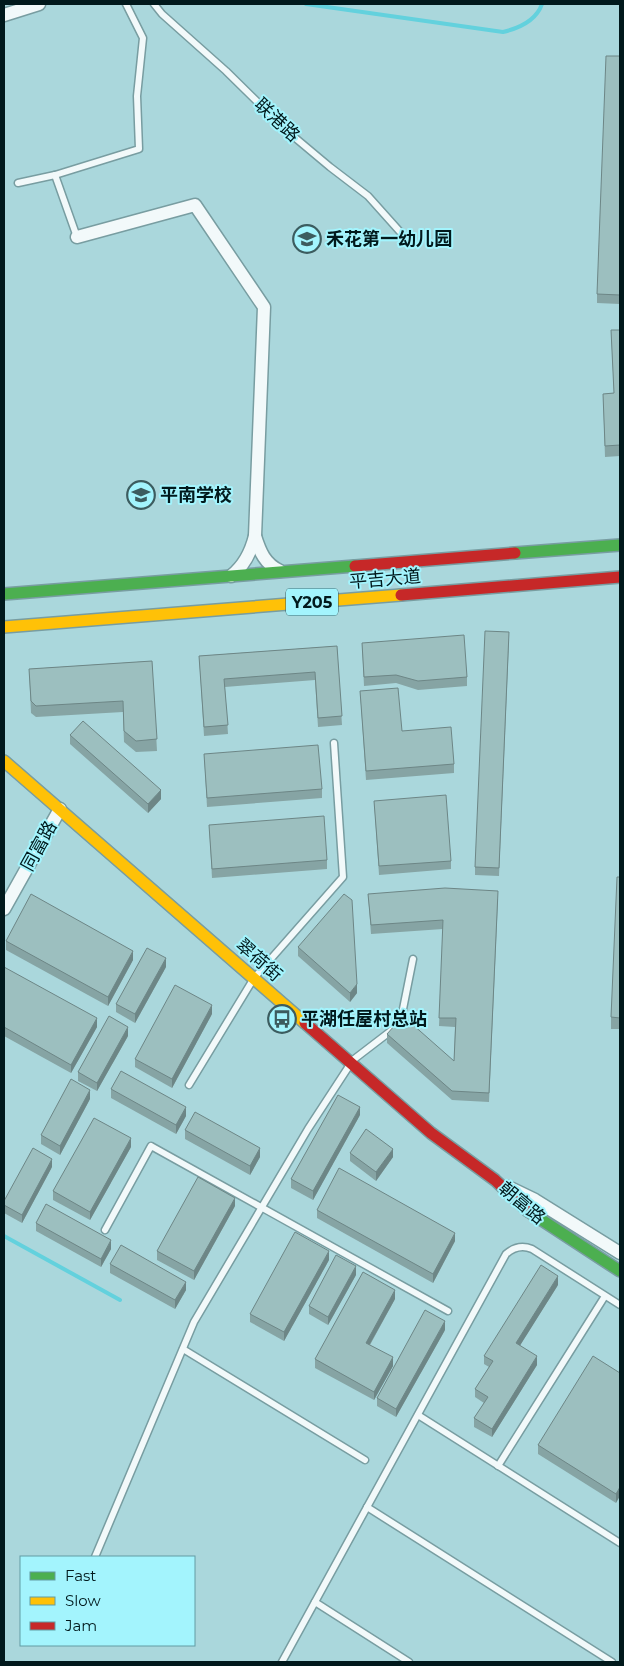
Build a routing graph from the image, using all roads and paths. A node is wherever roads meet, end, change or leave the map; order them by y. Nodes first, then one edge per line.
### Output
1 (39, 4) edge
2 (126, 4) edge
3 (154, 4) edge
4 (4, 15) edge
5 (55, 174) junction
6 (18, 183) dead end
7 (402, 234) dead end
8 (77, 237) joint
9 (256, 536) junction
10 (620, 546) edge
11 (283, 572) junction
12 (230, 577) junction
13 (620, 577) edge
14 (4, 594) edge
15 (4, 627) edge
16 (334, 743) dead end
17 (4, 761) edge
18 (60, 809) junction
19 (4, 909) edge
20 (413, 959) dead end
21 (254, 978) junction
22 (351, 1063) junction
23 (189, 1085) dead end
24 (494, 1180) junction
25 (261, 1208) junction
26 (105, 1230) dead end
27 (620, 1253) edge
28 (620, 1270) edge
29 (605, 1296) junction
30 (620, 1305) edge
31 (448, 1311) dead end
32 (183, 1349) junction
33 (418, 1415) junction
34 (365, 1460) dead end
35 (498, 1466) junction
36 (367, 1507) junction
37 (620, 1543) edge
38 (95, 1556) edge
39 (315, 1602) junction
40 (282, 1662) edge
41 (410, 1662) edge
42 (612, 1662) edge

1 - 4 street
2 - 5 lane
3 - 7 lane, 联港路
5 - 6 lane
5 - 8 lane
8 - 9 street
9 - 11 street
9 - 12 street
10 - 11 main road, 平吉大道 / Y205
11 - 12 main road, 平吉大道 / Y205
12 - 14 main road, 平吉大道 / Y205
13 - 15 main road, 平吉大道 / Y205
16 - 21 lane
17 - 18 main road, 翠荷街
18 - 19 street, 同富路
18 - 21 main road, 翠荷街
20 - 22 lane
21 - 22 main road, 翠荷街
21 - 23 lane
22 - 24 main road, 翠荷街
22 - 25 lane
24 - 27 street, 朝富路
24 - 28 main road, 朝富路
25 - 26 lane
25 - 31 lane
25 - 32 lane
29 - 30 lane
29 - 33 lane
29 - 35 lane
32 - 34 lane
32 - 38 lane
33 - 35 lane
33 - 36 lane
35 - 37 lane
36 - 39 lane
36 - 42 lane
39 - 40 lane
39 - 41 lane

